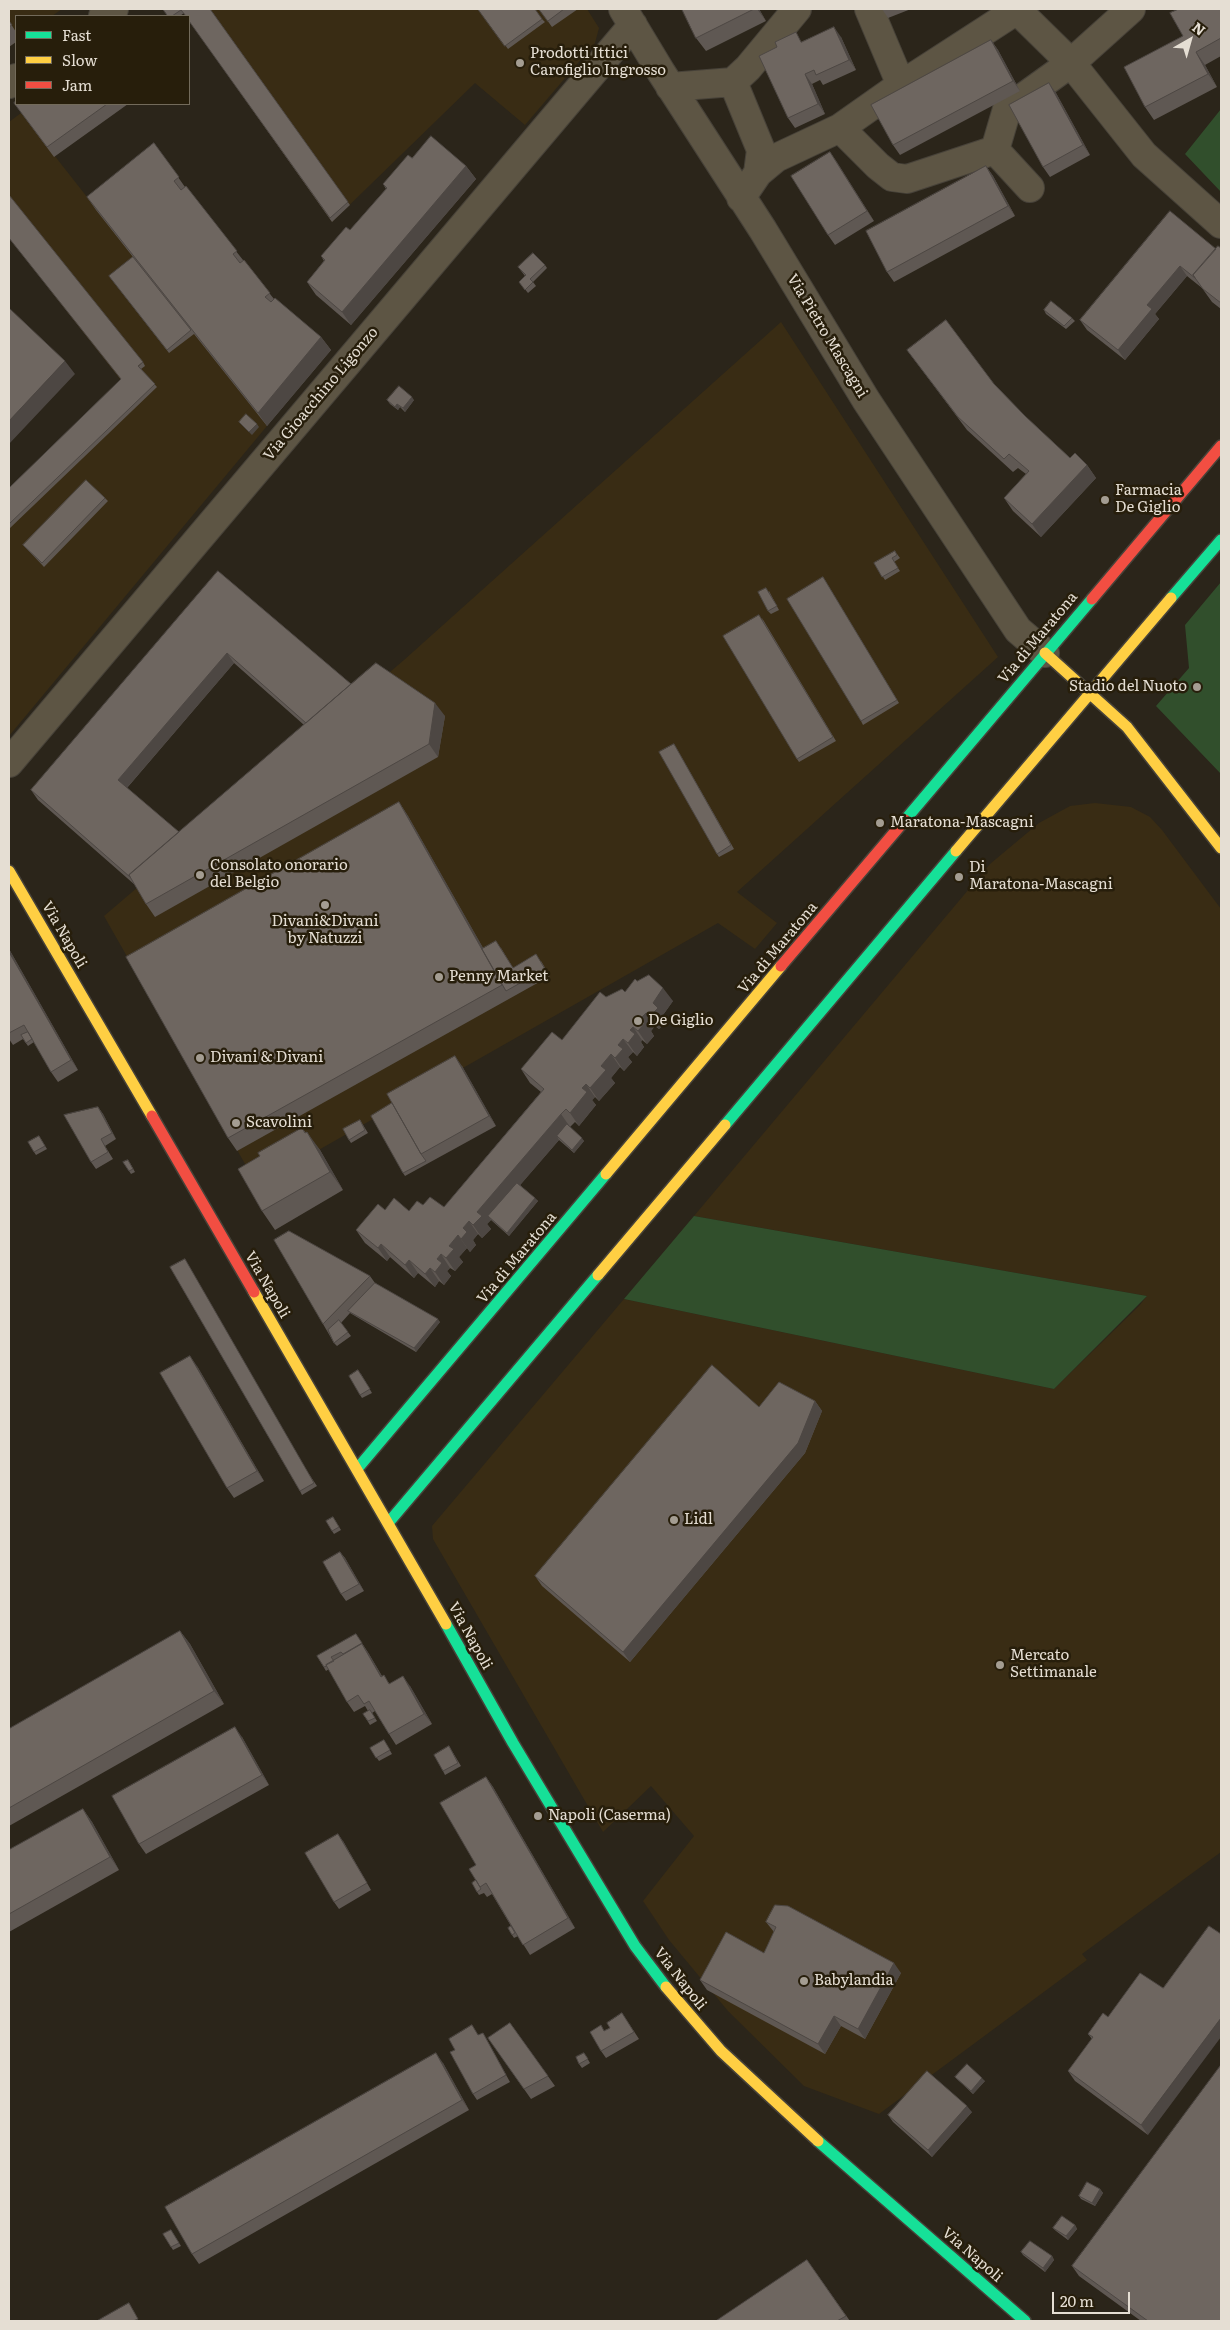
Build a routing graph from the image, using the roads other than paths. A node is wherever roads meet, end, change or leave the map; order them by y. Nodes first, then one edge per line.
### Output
1 (797, 9) edge
2 (868, 9) edge
3 (1017, 9) edge
4 (1131, 9) edge
5 (628, 17) edge
6 (1071, 63) junction
7 (733, 82) junction
8 (901, 84) junction
9 (670, 87) junction
10 (840, 128) junction
11 (995, 150) junction
12 (758, 173) junction
13 (1030, 188) dead end
14 (741, 198) junction
15 (1221, 224) edge
16 (1221, 446) edge
17 (1221, 540) edge
18 (1045, 653) junction
19 (1090, 693) junction
20 (9, 763) edge
21 (1221, 848) edge
22 (9, 870) edge
23 (357, 1469) junction
24 (389, 1522) junction
25 (1025, 2321) edge

1 - 7 street
2 - 8 street
3 - 6 street
3 - 8 street
4 - 6 street
5 - 9 street, Via Pietro Mascagni
5 - 20 street, Via Gioacchino Ligonzo
6 - 11 street
6 - 15 street
7 - 9 street
7 - 12 street
8 - 10 street
9 - 14 street, Via Pietro Mascagni
10 - 11 street
10 - 12 street
11 - 13 street
12 - 14 street
14 - 18 street, Via Pietro Mascagni
16 - 18 main road, Via di Maratona
17 - 19 main road
18 - 19 main road
18 - 23 main road, Via di Maratona
19 - 21 main road
19 - 24 main road
22 - 23 main road, Via Napoli
23 - 24 main road, Via Napoli
24 - 25 main road, Via Napoli

